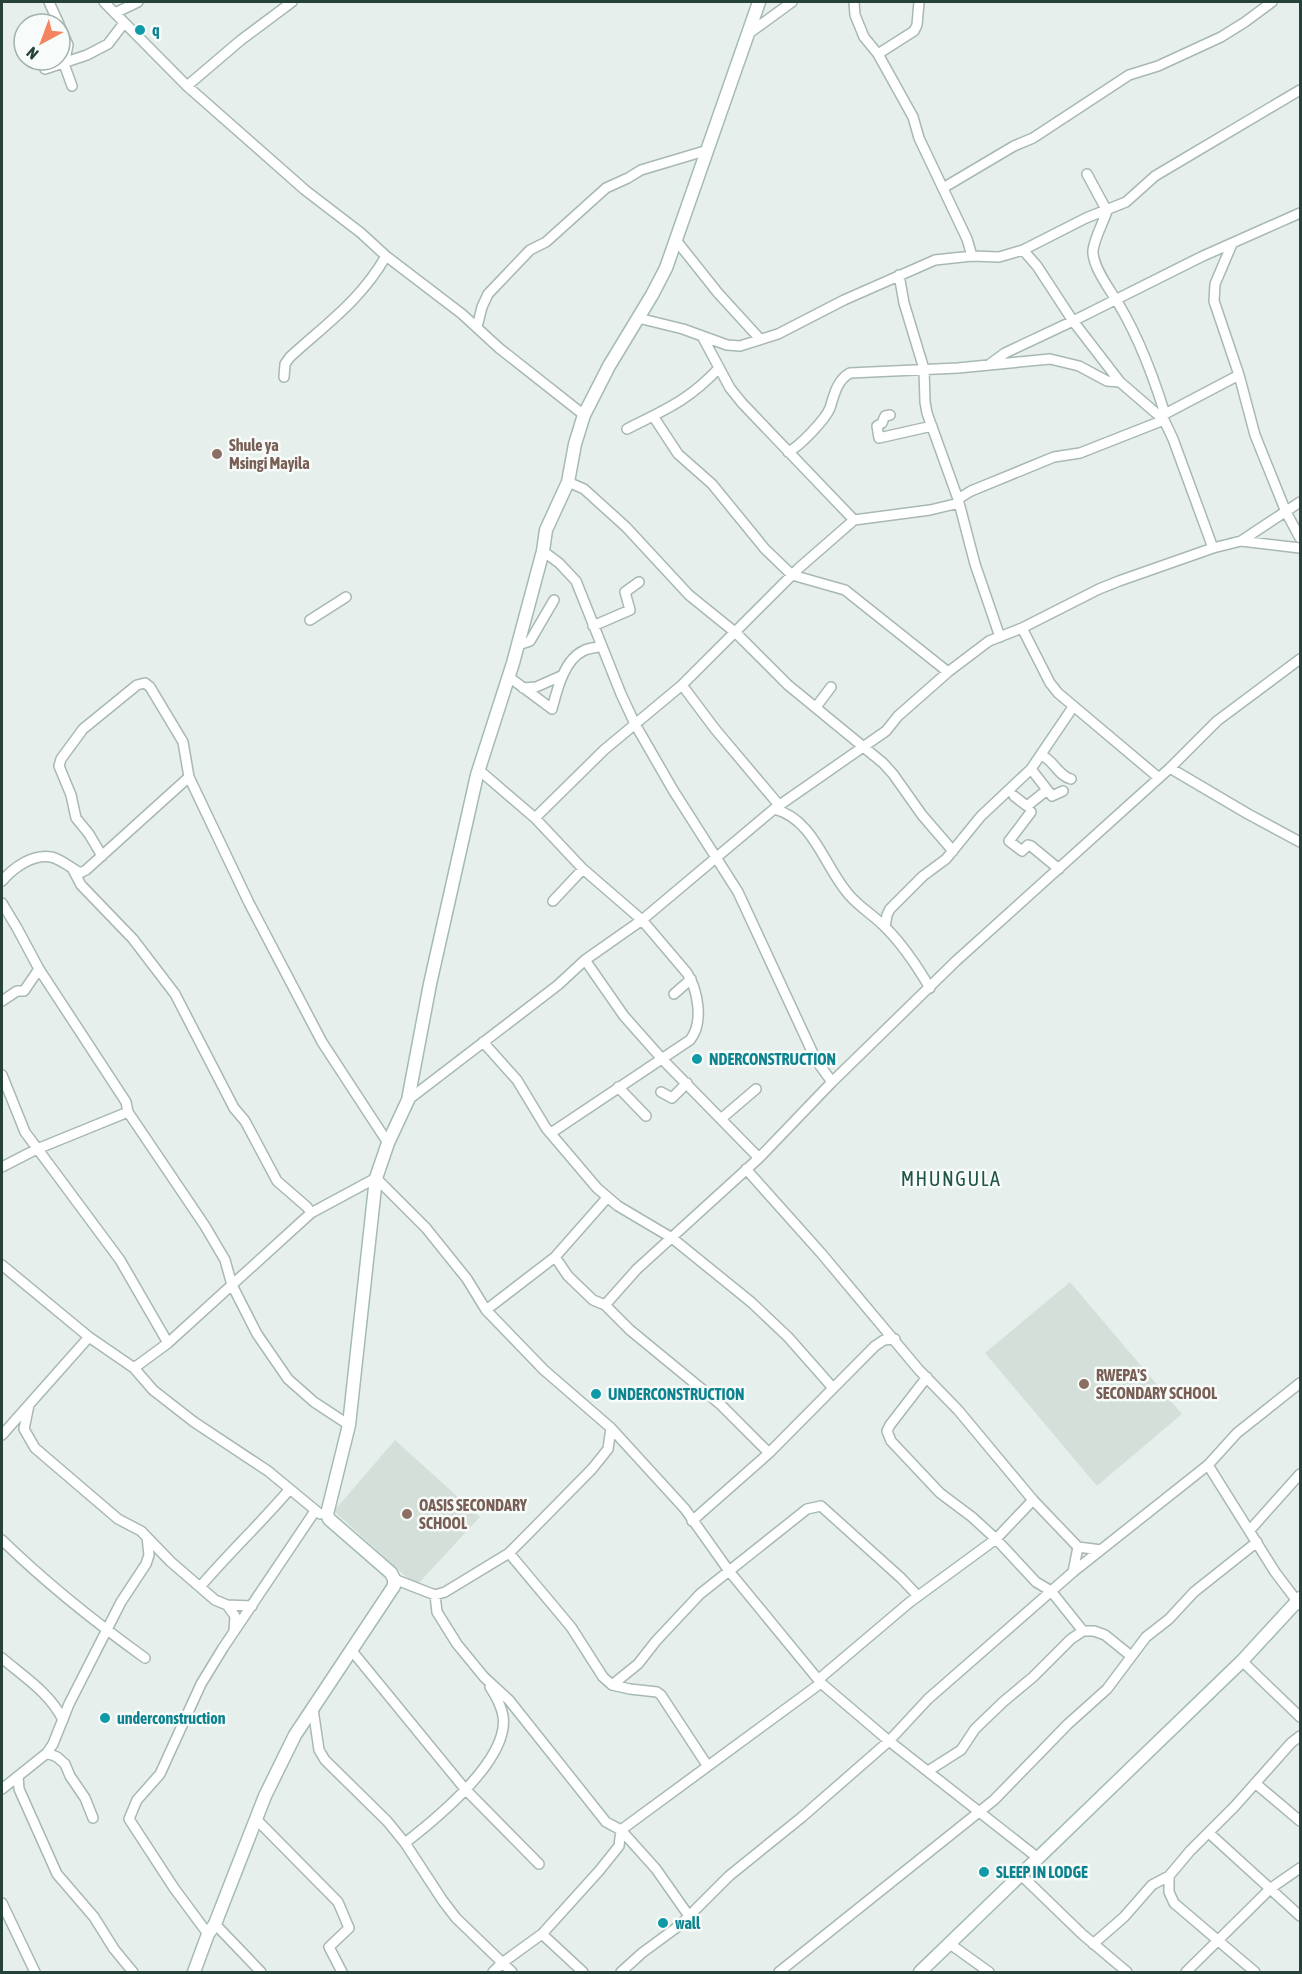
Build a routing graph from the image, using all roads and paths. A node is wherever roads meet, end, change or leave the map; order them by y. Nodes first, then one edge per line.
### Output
1 (105, 2) edge
2 (138, 2) edge
3 (292, 2) edge
4 (759, 2) edge
5 (792, 2) edge
6 (854, 2) edge
7 (919, 2) edge
8 (1272, 2) edge
9 (115, 13) junction
10 (124, 23) junction
11 (747, 34) junction
12 (878, 54) junction
13 (72, 61) edge
14 (67, 72) edge
15 (72, 86) dead end
16 (187, 86) junction
17 (1300, 90) edge
18 (708, 150) junction
19 (1087, 174) dead end
20 (943, 188) junction
21 (1107, 211) junction
22 (1300, 213) edge
23 (675, 239) junction
24 (1232, 244) junction
25 (1023, 250) junction
26 (386, 256) junction
27 (972, 256) junction
28 (899, 275) junction
29 (1116, 299) junction
30 (638, 318) junction
31 (1073, 321) junction
32 (477, 327) junction
33 (702, 336) junction
34 (760, 339) junction
35 (989, 364) junction
36 (719, 368) junction
37 (924, 369) junction
38 (1239, 375) junction
39 (284, 376) dead end
40 (1120, 382) junction
41 (584, 415) junction
42 (890, 415) dead end
43 (653, 416) junction
44 (1163, 417) junction
45 (932, 426) junction
46 (627, 429) dead end
47 (788, 452) junction
48 (567, 482) junction
49 (959, 501) junction
50 (1300, 502) edge
51 (1286, 512) junction
52 (854, 519) junction
53 (1300, 538) edge
54 (1241, 541) junction
55 (1213, 548) junction
56 (1300, 548) edge
57 (543, 551) junction
58 (792, 575) junction
59 (639, 582) dead end
60 (346, 597) dead end
61 (554, 600) dead end
62 (310, 620) dead end
63 (593, 626) junction
64 (1022, 628) junction
65 (736, 633) junction
66 (1000, 637) junction
67 (519, 645) junction
68 (602, 646) junction
69 (1300, 659) edge
70 (948, 672) junction
71 (561, 676) junction
72 (509, 678) junction
73 (682, 685) junction
74 (831, 687) dead end
75 (523, 688) junction
76 (816, 707) junction
77 (1073, 707) junction
78 (635, 724) junction
79 (863, 746) junction
80 (1041, 755) junction
81 (1170, 768) junction
82 (1031, 769) junction
83 (479, 770) junction
84 (189, 777) junction
85 (1159, 778) junction
86 (1071, 779) dead end
87 (1047, 790) junction
88 (1063, 791) dead end
89 (1014, 796) dead end
90 (777, 807) junction
91 (1031, 812) dead end
92 (535, 818) junction
93 (1300, 842) edge
94 (953, 851) junction
95 (102, 856) junction
96 (717, 857) junction
97 (72, 868) junction
98 (583, 868) junction
99 (1059, 869) junction
100 (2, 881) edge
101 (554, 901) dead end
102 (2, 903) edge
103 (642, 920) junction
104 (885, 927) junction
105 (585, 960) junction
106 (39, 969) junction
107 (691, 979) junction
108 (930, 988) junction
109 (674, 994) dead end
110 (2, 1001) edge
111 (483, 1042) junction
112 (663, 1060) junction
113 (2, 1075) edge
114 (832, 1082) junction
115 (687, 1083) junction
116 (618, 1088) junction
117 (756, 1089) dead end
118 (661, 1092) dead end
119 (408, 1100) junction
120 (128, 1112) junction
121 (646, 1116) dead end
122 (722, 1118) junction
123 (551, 1133) junction
124 (388, 1143) junction
125 (38, 1149) junction
126 (759, 1158) junction
127 (2, 1167) edge
128 (746, 1169) junction
129 (376, 1178) junction
130 (608, 1198) junction
131 (310, 1213) junction
132 (672, 1238) junction
133 (555, 1257) junction
134 (2, 1265) edge
135 (232, 1285) junction
136 (605, 1305) junction
137 (486, 1310) junction
138 (89, 1337) junction
139 (895, 1339) junction
140 (168, 1343) junction
141 (134, 1368) junction
142 (927, 1377) junction
143 (1300, 1383) edge
144 (833, 1388) junction
145 (29, 1405) junction
146 (349, 1425) junction
147 (611, 1428) junction
148 (24, 1429) junction
149 (4, 1433) edge
150 (627, 1444) junction
151 (608, 1449) junction
152 (770, 1453) junction
153 (1208, 1465) junction
154 (1300, 1474) edge
155 (289, 1490) junction
156 (1033, 1500) junction
157 (315, 1512) junction
158 (329, 1519) junction
159 (692, 1521) junction
160 (1250, 1530) junction
161 (147, 1537) junction
162 (996, 1539) junction
163 (2, 1540) edge
164 (1257, 1542) junction
165 (1078, 1547) junction
166 (1101, 1550) junction
167 (508, 1552) junction
168 (171, 1562) junction
169 (146, 1564) junction
170 (729, 1572) junction
171 (1073, 1572) junction
172 (394, 1579) junction
173 (200, 1587) junction
174 (1051, 1591) junction
175 (435, 1595) junction
176 (918, 1596) junction
177 (1299, 1602) edge
178 (227, 1605) junction
179 (252, 1606) junction
180 (106, 1630) junction
181 (1083, 1631) junction
182 (233, 1633) junction
183 (352, 1651) junction
184 (1131, 1656) junction
185 (2, 1658) edge
186 (145, 1658) dead end
187 (1242, 1661) junction
188 (484, 1677) junction
189 (820, 1681) junction
190 (612, 1685) junction
191 (314, 1709) junction
192 (1300, 1717) edge
193 (63, 1720) junction
194 (1300, 1736) edge
195 (889, 1741) junction
196 (47, 1753) junction
197 (707, 1765) junction
198 (928, 1772) junction
199 (18, 1776) junction
200 (1255, 1783) junction
201 (2, 1790) edge
202 (465, 1790) junction
203 (980, 1812) junction
204 (93, 1818) dead end
205 (256, 1819) junction
206 (1300, 1821) edge
207 (621, 1830) junction
208 (1209, 1833) junction
209 (405, 1843) junction
210 (1038, 1858) junction
211 (539, 1864) dead end
212 (1300, 1868) edge
213 (1021, 1875) junction
214 (1169, 1876) junction
215 (1271, 1888) junction
216 (2, 1903) edge
217 (689, 1916) junction
218 (1300, 1916) edge
219 (211, 1929) junction
220 (542, 1934) junction
221 (1219, 1942) junction
222 (950, 1944) junction
223 (1093, 1944) junction
224 (502, 1963) junction
225 (196, 1971) edge
226 (35, 1972) edge
227 (133, 1972) edge
228 (261, 1972) edge
229 (342, 1972) edge
230 (493, 1972) edge
231 (512, 1972) edge
232 (583, 1972) edge
233 (621, 1972) edge
234 (779, 1972) edge
235 (920, 1972) edge
236 (989, 1972) edge
237 (1126, 1972) edge
238 (1186, 1972) edge
239 (1255, 1972) edge

1 - 9 street
2 - 9 street
3 - 16 street
4 - 11 street
5 - 11 street
6 - 12 street
7 - 12 street
8 - 20 street
9 - 10 street
10 - 13 street
10 - 16 street
11 - 18 street
12 - 20 street
14 - 15 street
16 - 26 street
17 - 21 street
18 - 23 street
18 - 32 street
19 - 21 street
20 - 27 street
21 - 25 street
21 - 29 street
22 - 24 street
23 - 30 street
23 - 34 street
24 - 29 street
24 - 38 street
25 - 27 street
25 - 31 street
26 - 32 street
26 - 39 street
27 - 28 street
28 - 34 street
28 - 37 street
29 - 31 street
29 - 44 street
30 - 33 street
30 - 41 street
31 - 35 street
31 - 40 street
32 - 41 street
33 - 34 street
33 - 36 street
35 - 37 street
35 - 40 street
36 - 43 street
36 - 47 street
37 - 45 street
37 - 47 street
38 - 44 street
38 - 51 street
40 - 44 street
41 - 48 street
42 - 45 street
43 - 46 street
43 - 58 street
44 - 49 street
44 - 55 street
45 - 49 street
47 - 52 street
48 - 57 street
48 - 65 street
49 - 52 street
49 - 66 street
50 - 51 street
51 - 53 street
51 - 54 street
52 - 58 street
54 - 55 street
54 - 56 street
55 - 64 street
57 - 63 street
57 - 67 street
58 - 65 street
58 - 70 street
59 - 63 street
60 - 62 street
61 - 67 street
63 - 68 street
64 - 66 street
64 - 77 street
65 - 73 street
65 - 76 street
66 - 70 street
67 - 72 street
68 - 71 street
68 - 78 street
69 - 81 street
70 - 79 street
71 - 75 street
71 - 75 street
72 - 75 street
72 - 83 street
73 - 78 street
73 - 90 street
74 - 76 street
76 - 79 street
77 - 80 street
77 - 85 street
78 - 92 street
78 - 96 street
79 - 90 street
79 - 94 street
80 - 82 street
80 - 86 street
81 - 85 street
81 - 93 street
82 - 87 street
82 - 94 street
83 - 92 street
83 - 119 street
84 - 95 street
84 - 95 street
84 - 124 street
85 - 99 street
87 - 88 street
87 - 89 street
90 - 96 street
90 - 104 street
91 - 99 street
92 - 98 street
94 - 104 street
95 - 97 street
96 - 103 street
96 - 114 street
97 - 100 street
97 - 131 street
98 - 101 street
98 - 103 street
99 - 108 street
102 - 106 street
103 - 105 street
103 - 107 street
104 - 108 street
105 - 111 street
105 - 112 street
106 - 110 street
106 - 120 street
107 - 109 street
107 - 112 street
108 - 114 street
111 - 119 street
111 - 123 street
112 - 115 street
112 - 116 street
113 - 125 street
114 - 126 street
115 - 118 street
115 - 122 street
116 - 121 street
116 - 123 street
117 - 122 street
119 - 124 street
120 - 125 street
120 - 135 street
122 - 126 street
123 - 130 street
124 - 129 street
125 - 127 street
125 - 140 street
126 - 128 street
128 - 132 street
128 - 139 street
129 - 131 street
129 - 137 street
129 - 146 street
130 - 132 street
130 - 133 street
131 - 135 street
132 - 136 street
132 - 144 street
133 - 136 street
133 - 137 street
134 - 138 street
135 - 140 street
135 - 146 street
136 - 152 street
137 - 147 street
138 - 141 street
138 - 145 street
139 - 142 street
139 - 144 street
140 - 141 street
141 - 155 street
142 - 156 street
142 - 162 street
143 - 153 street
144 - 152 street
145 - 148 street
145 - 149 street
146 - 158 street
147 - 150 street
147 - 151 street
148 - 149 street
148 - 161 street
150 - 151 street
150 - 159 street
151 - 167 street
152 - 159 street
153 - 160 street
153 - 166 street
154 - 160 street
155 - 157 street
155 - 173 street
156 - 162 street
156 - 165 street
157 - 158 street
157 - 179 street
158 - 172 street
159 - 170 street
160 - 164 street
161 - 168 street
161 - 169 street
162 - 174 street
162 - 176 street
163 - 180 street
164 - 177 street
164 - 184 street
165 - 166 street
165 - 171 street
166 - 171 street
167 - 175 street
167 - 190 street
168 - 169 street
168 - 173 street
169 - 180 street
170 - 176 street
170 - 189 street
170 - 190 street
171 - 174 street
172 - 175 street
172 - 183 street
173 - 178 street
174 - 181 street
174 - 195 street
175 - 188 street
176 - 189 street
177 - 187 street
178 - 179 street
178 - 182 street
179 - 182 street
180 - 186 street
180 - 193 street
181 - 184 street
181 - 198 street
182 - 219 street
183 - 191 street
183 - 202 street
184 - 203 street
185 - 193 street
187 - 192 street
187 - 210 street
188 - 202 street
188 - 207 street
189 - 195 street
189 - 197 street
190 - 197 street
191 - 205 street
191 - 209 street
193 - 196 street
194 - 200 street
195 - 198 street
195 - 217 street
196 - 199 street
196 - 204 street
197 - 207 street
198 - 203 street
199 - 201 street
199 - 227 street
200 - 206 street
200 - 208 street
202 - 209 street
202 - 211 street
203 - 210 street
203 - 234 street
205 - 219 street
205 - 229 street
207 - 217 street
207 - 220 street
208 - 214 street
208 - 215 street
209 - 224 street
210 - 213 street
212 - 215 street
213 - 222 street
213 - 223 street
214 - 221 street
214 - 223 street
215 - 218 street
215 - 221 street
216 - 226 street
217 - 233 street
219 - 225 street
219 - 228 street
220 - 224 street
220 - 232 street
221 - 238 street
221 - 239 street
222 - 235 street
222 - 236 street
223 - 237 street
224 - 230 street
224 - 231 street

